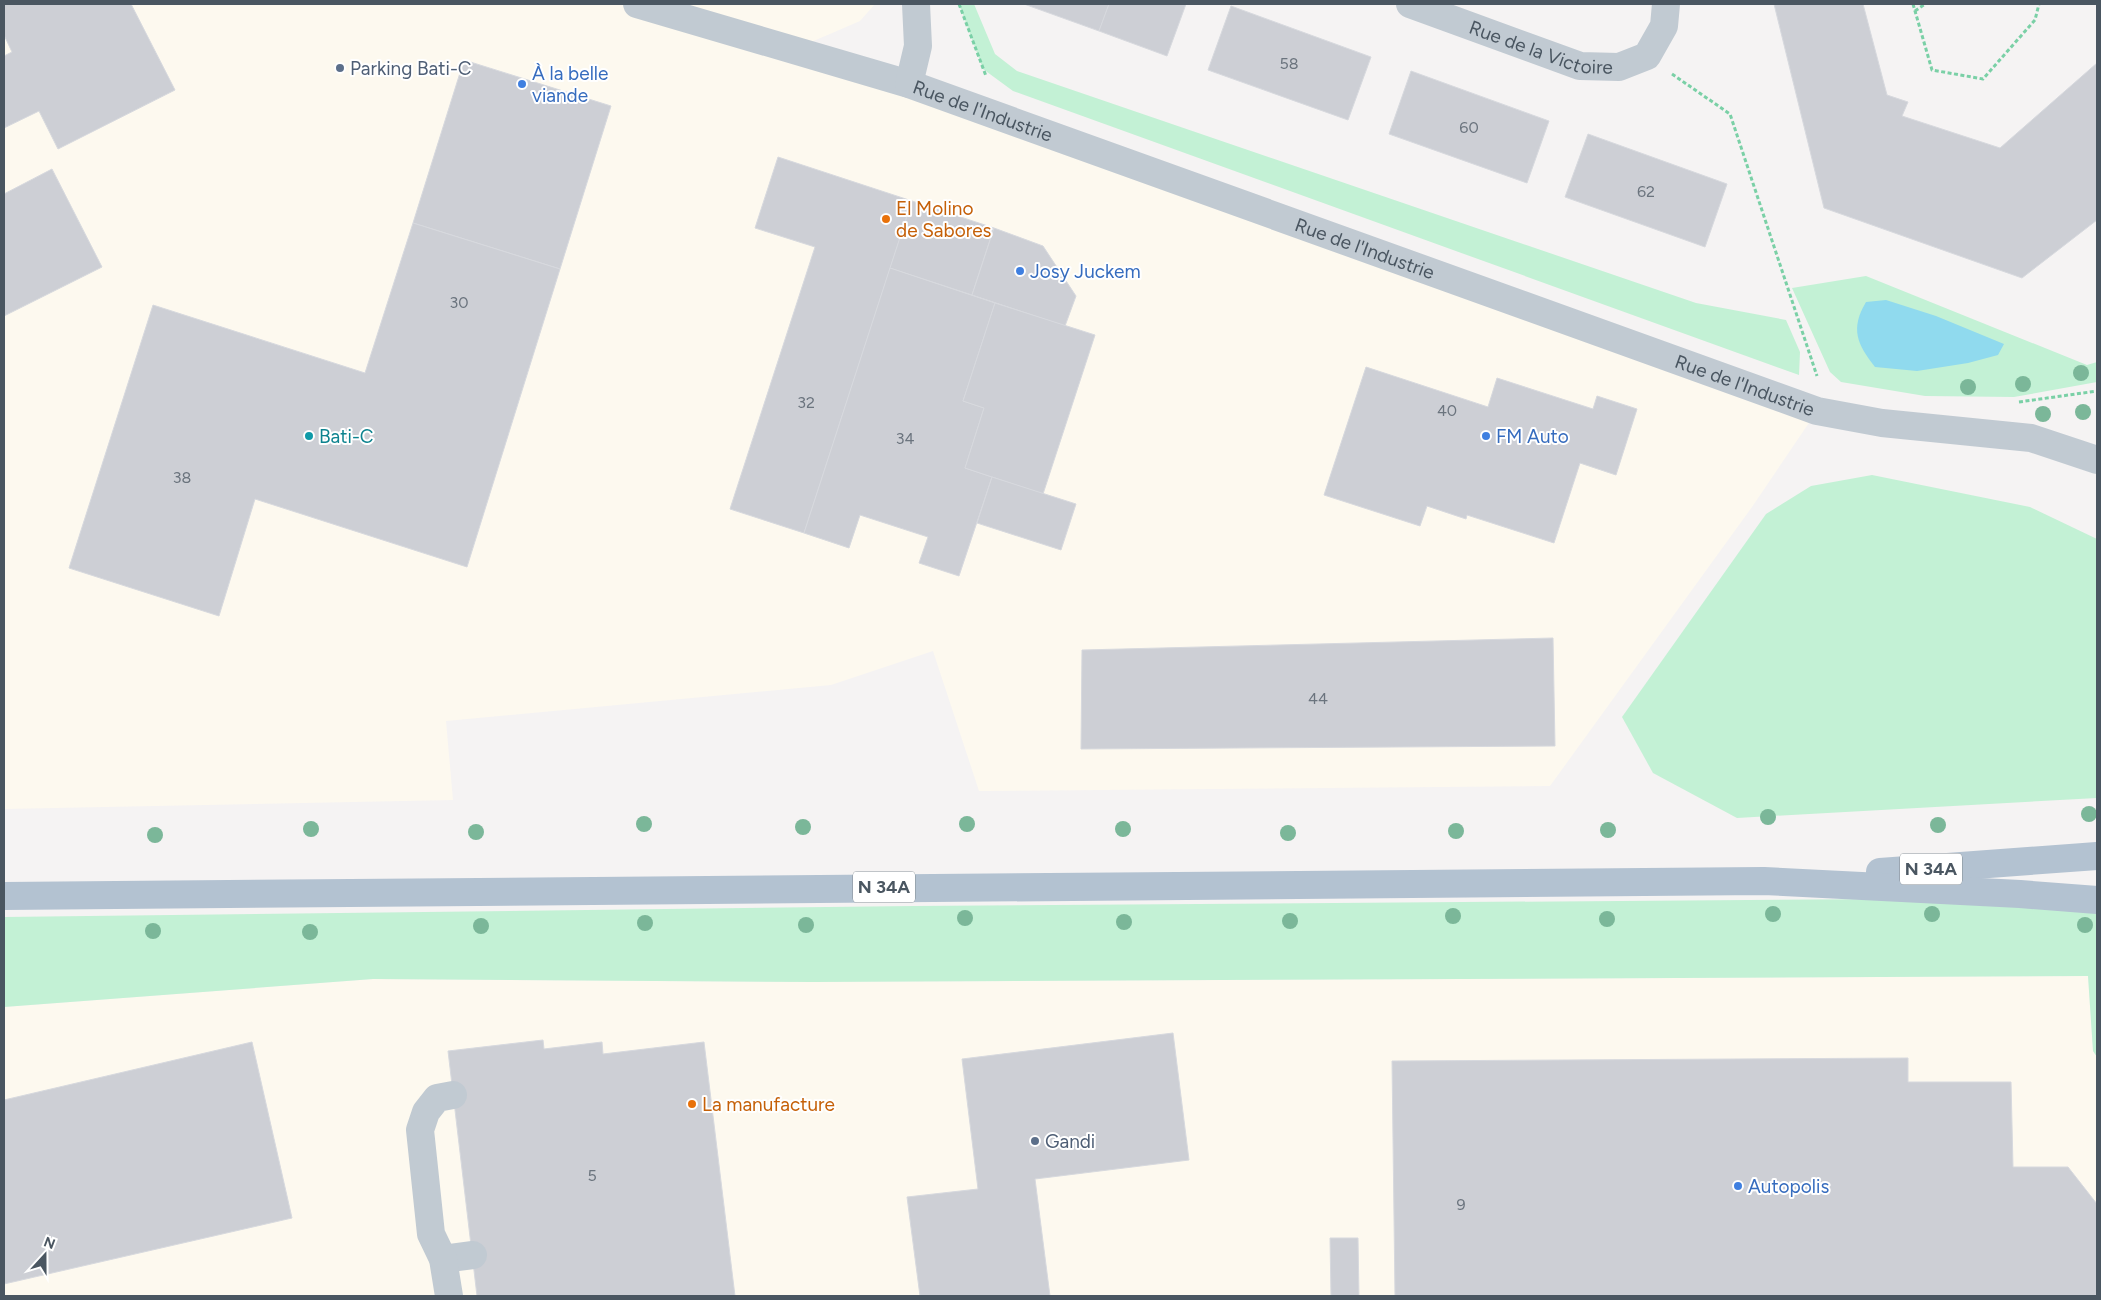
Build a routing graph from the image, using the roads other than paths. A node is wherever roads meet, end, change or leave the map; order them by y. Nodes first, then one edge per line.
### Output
1 (637, 4) edge
2 (916, 4) edge
3 (1410, 4) edge
4 (1666, 4) edge
5 (909, 84) junction
6 (2097, 460) edge
7 (2097, 856) edge
8 (1764, 881) junction
9 (4, 896) edge
10 (2097, 900) edge
11 (453, 1095) dead end
12 (472, 1255) dead end
13 (443, 1259) junction
14 (449, 1296) edge

1 - 5 street, Rue de l'Industrie
2 - 5 street
3 - 4 street, Rue de la Victoire
5 - 6 street, Rue de l'Industrie
7 - 8 main road, N 34A
8 - 9 main road, N 34A
8 - 10 main road, N 34A
11 - 13 street
12 - 13 street
13 - 14 street

